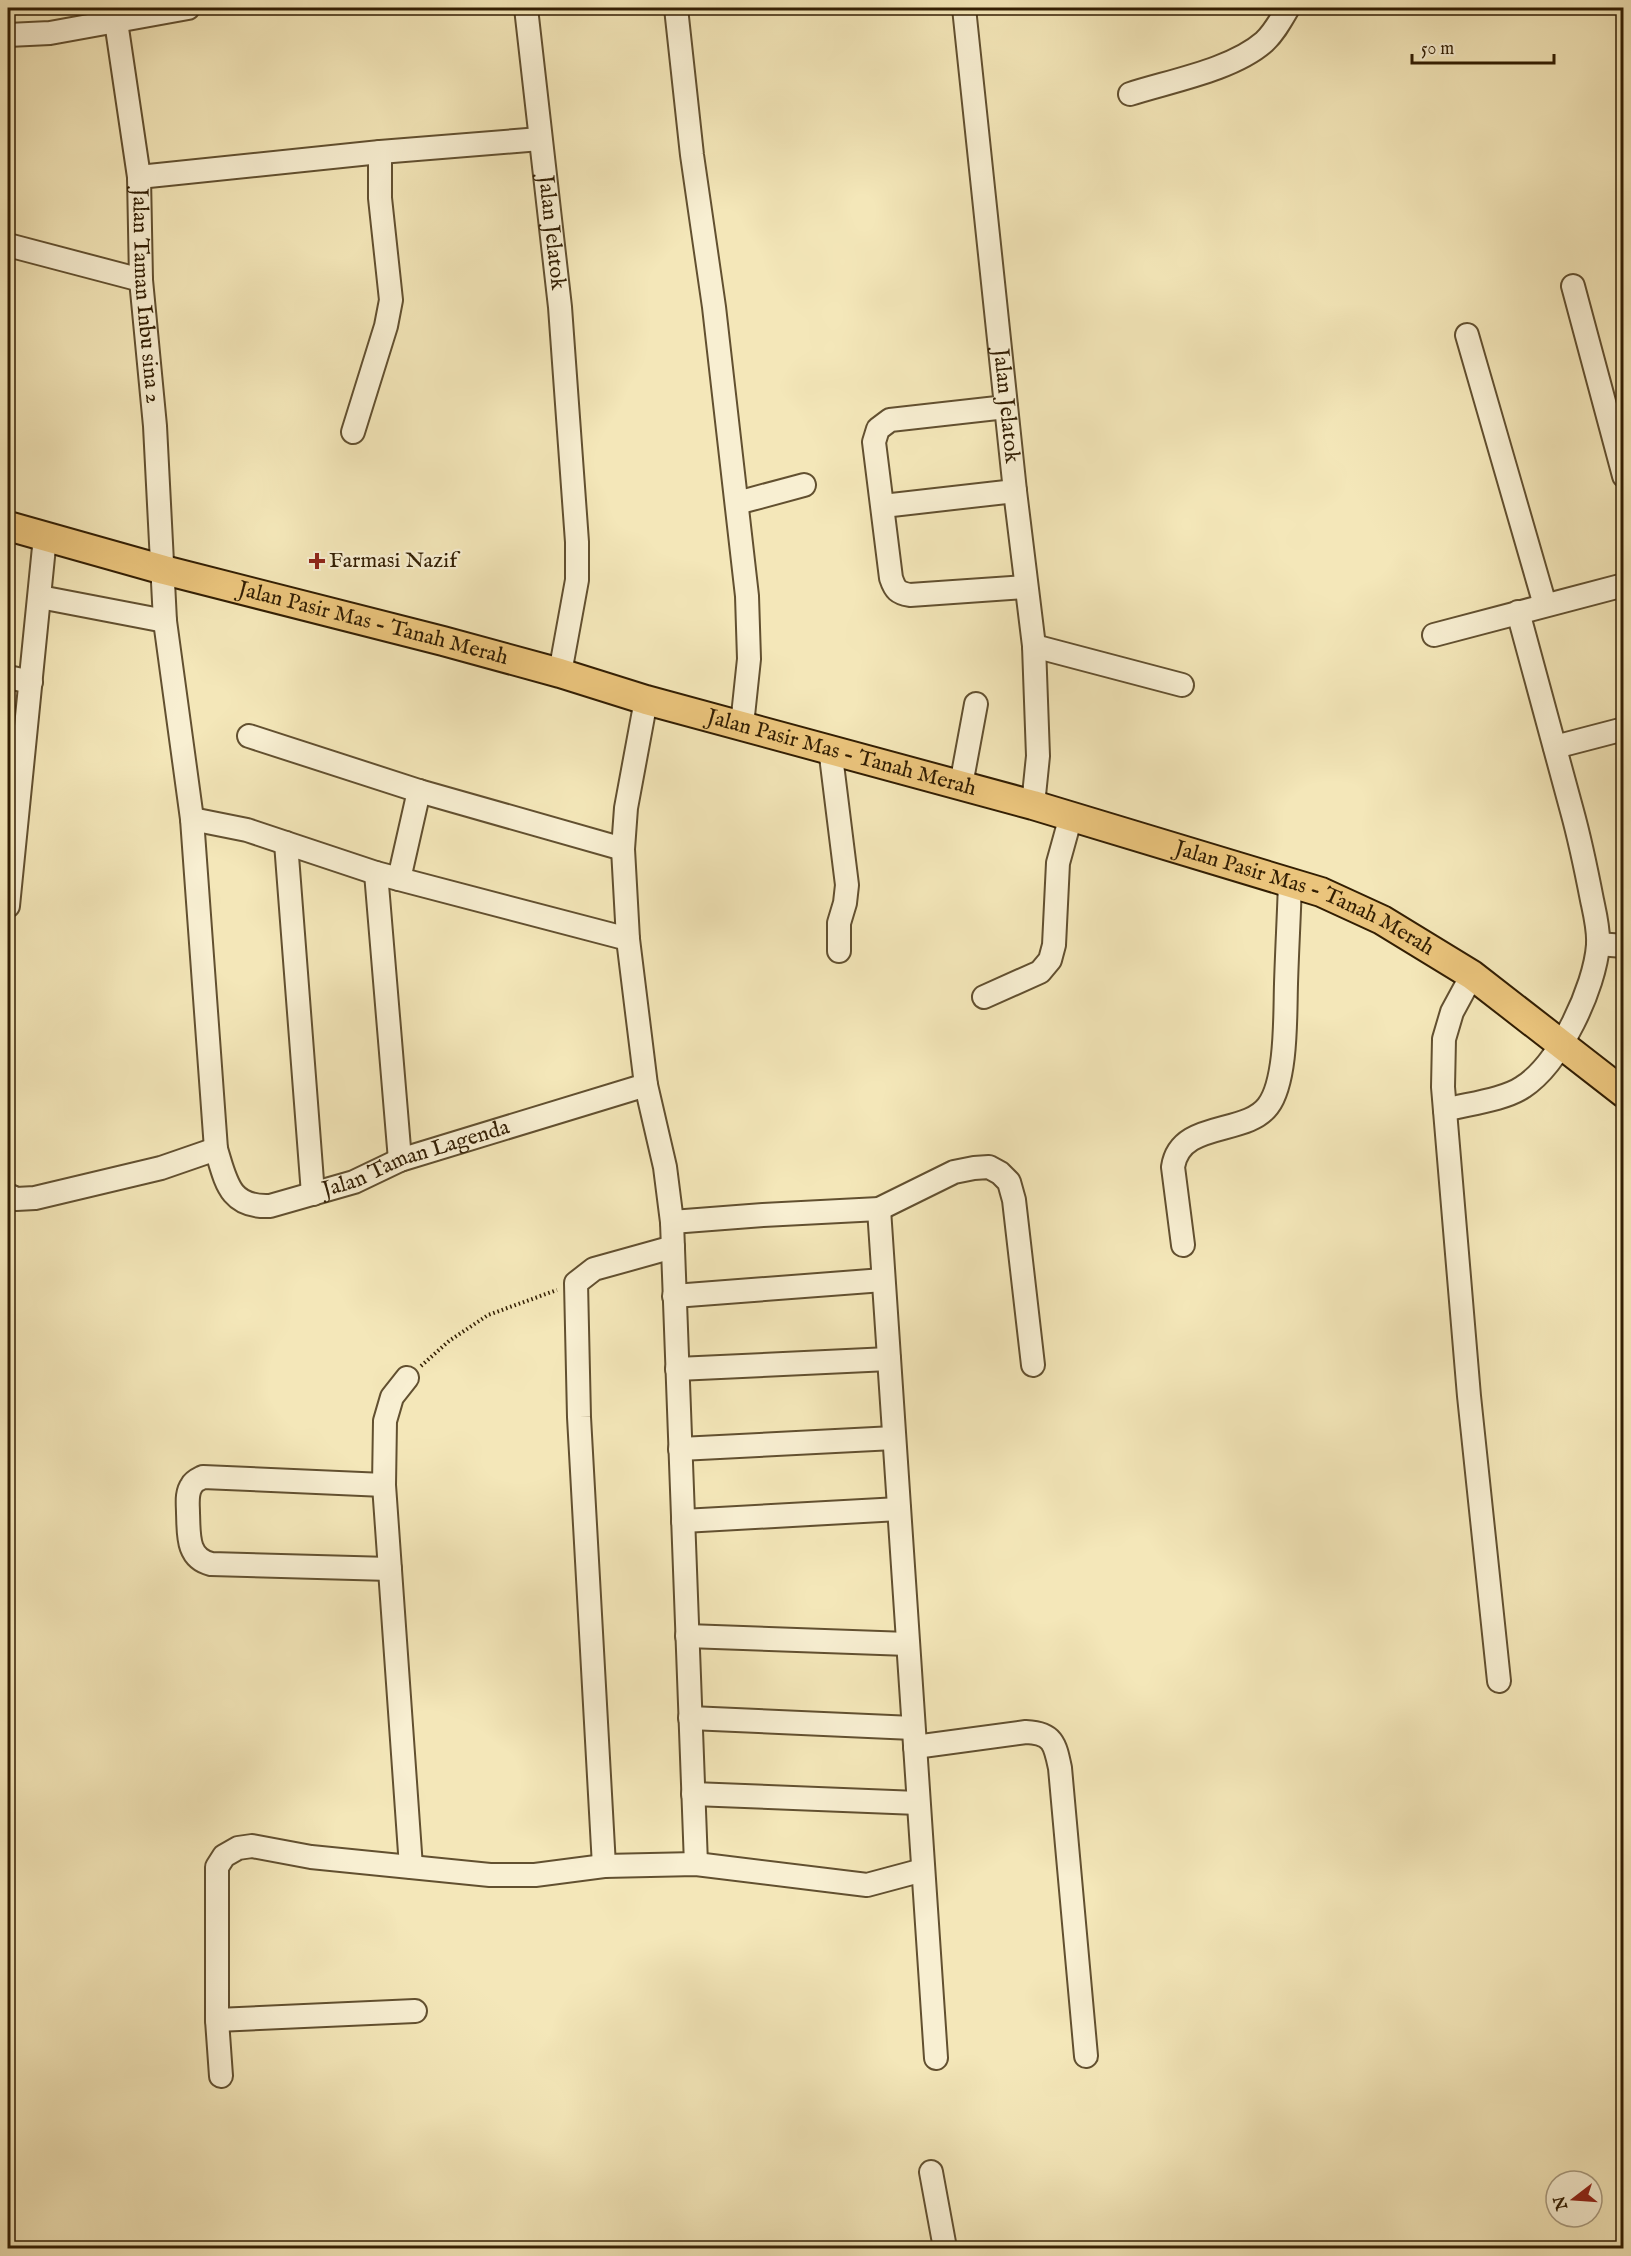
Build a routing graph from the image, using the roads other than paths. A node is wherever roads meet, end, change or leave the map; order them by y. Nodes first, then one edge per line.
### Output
1 (188, 8) edge
2 (526, 8) edge
3 (676, 8) edge
4 (964, 8) edge
5 (1288, 8) edge
6 (114, 14) edge
7 (8, 35) edge
8 (1130, 94) dead end
9 (540, 139) junction
10 (380, 152) junction
11 (139, 177) junction
12 (8, 245) edge
13 (141, 280) junction
14 (1573, 286) dead end
15 (1467, 335) dead end
16 (1006, 406) junction
17 (352, 432) dead end
18 (1623, 476) edge
19 (804, 485) dead end
20 (1015, 491) junction
21 (737, 503) junction
22 (883, 506) junction
23 (8, 526) edge
24 (45, 537) junction
25 (164, 570) junction
26 (1623, 585) edge
27 (1026, 587) junction
28 (40, 597) junction
29 (1545, 605) junction
30 (1518, 612) junction
31 (165, 621) junction
32 (1434, 635) dead end
33 (1034, 646) junction
34 (560, 673) junction
35 (8, 677) edge
36 (31, 682) junction
37 (1182, 685) dead end
38 (645, 700) junction
39 (976, 704) dead end
40 (742, 725) junction
41 (1623, 729) edge
42 (249, 736) dead end
43 (1555, 747) junction
44 (830, 748) junction
45 (961, 785) junction
46 (418, 791) junction
47 (13, 802) edge
48 (1033, 805) junction
49 (1071, 816) junction
50 (192, 819) junction
51 (286, 843) junction
52 (623, 849) junction
53 (376, 873) junction
54 (399, 879) junction
55 (1290, 882) junction
56 (8, 906) edge
57 (628, 939) junction
58 (1598, 944) junction
59 (1623, 946) edge
60 (839, 951) dead end
61 (1472, 975) junction
62 (984, 997) dead end
63 (1562, 1046) junction
64 (646, 1085) junction
65 (1623, 1093) edge
66 (1445, 1110) junction
67 (216, 1149) junction
68 (400, 1160) junction
69 (313, 1194) junction
70 (8, 1195) edge
71 (879, 1209) junction
72 (672, 1222) junction
73 (1183, 1245) dead end
74 (673, 1247) junction
75 (883, 1280) junction
76 (674, 1296) junction
77 (889, 1359) junction
78 (1033, 1365) dead end
79 (677, 1369) junction
80 (407, 1378) road end
81 (894, 1438) junction
82 (680, 1449) junction
83 (384, 1485) junction
84 (899, 1509) junction
85 (683, 1521) junction
86 (390, 1569) junction
87 (687, 1636) junction
88 (908, 1644) junction
89 (1499, 1681) dead end
90 (690, 1718) junction
91 (914, 1737) junction
92 (693, 1794) junction
93 (918, 1803) junction
94 (696, 1864) junction
95 (604, 1866) junction
96 (411, 1867) junction
97 (923, 1870) junction
98 (415, 2011) dead end
99 (217, 2020) junction
100 (1086, 2056) dead end
101 (936, 2058) dead end
102 (221, 2076) dead end
103 (931, 2172) dead end
104 (945, 2248) edge

1 - 6 street
2 - 9 street, Jalan Jelatok
3 - 21 street
4 - 16 street, Jalan Jelatok
5 - 8 street
6 - 7 street
6 - 11 street, Jalan Taman Inbu sina 2
9 - 10 street
9 - 34 street, Jalan Jelatok
10 - 11 street
10 - 17 street
11 - 13 street, Jalan Taman Inbu sina 2
12 - 13 street
13 - 25 street, Jalan Taman Inbu sina 2
14 - 18 street
15 - 29 street
16 - 20 street, Jalan Jelatok
16 - 22 street
19 - 21 street
20 - 22 street
20 - 27 street, Jalan Jelatok
21 - 40 street
22 - 27 street
23 - 24 main road, Jalan Pasir Mas - Tanah Merah
24 - 25 main road, Jalan Pasir Mas - Tanah Merah
24 - 28 street
25 - 31 street, Jalan Taman Inbu sina 2
25 - 34 main road, Jalan Pasir Mas - Tanah Merah
26 - 29 street
27 - 33 street, Jalan Jelatok
28 - 31 street
28 - 36 street
29 - 30 street
30 - 32 street
30 - 43 street
31 - 50 street, Jalan Taman Inbu sina 2
33 - 37 street
33 - 48 street, Jalan Jelatok
34 - 38 main road, Jalan Pasir Mas - Tanah Merah
35 - 36 street
36 - 47 street
38 - 40 main road, Jalan Pasir Mas - Tanah Merah
38 - 52 street
39 - 45 street
40 - 44 main road, Jalan Pasir Mas - Tanah Merah
41 - 43 street
42 - 46 street
43 - 58 street
44 - 45 main road, Jalan Pasir Mas - Tanah Merah
44 - 60 street
45 - 48 main road, Jalan Pasir Mas - Tanah Merah
46 - 52 street
46 - 54 street
47 - 56 street
48 - 49 main road, Jalan Pasir Mas - Tanah Merah
49 - 55 main road, Jalan Pasir Mas - Tanah Merah
49 - 62 street
50 - 51 street
50 - 67 street, Jalan Taman Lagenda
51 - 53 street
51 - 69 street
52 - 57 street
53 - 54 street
53 - 68 street
54 - 57 street
55 - 61 main road, Jalan Pasir Mas - Tanah Merah
55 - 73 street
57 - 64 street
58 - 59 street
58 - 63 street
61 - 63 main road, Jalan Pasir Mas - Tanah Merah
61 - 66 street
63 - 65 main road, Jalan Pasir Mas - Tanah Merah
63 - 66 street
64 - 68 street, Jalan Taman Lagenda
64 - 72 street
66 - 89 street
67 - 69 street, Jalan Taman Lagenda
67 - 70 street
68 - 69 street, Jalan Taman Lagenda
71 - 72 street
71 - 75 street
71 - 78 street
72 - 74 street
74 - 76 street
74 - 95 street
75 - 76 street
75 - 77 street
76 - 79 street
77 - 79 street
77 - 81 street
79 - 82 street
80 - 83 street
81 - 82 street
81 - 84 street
82 - 85 street
83 - 86 street
83 - 86 street
84 - 85 street
84 - 88 street
85 - 87 street
86 - 96 street
87 - 88 street
87 - 90 street
88 - 91 street
90 - 91 street
90 - 92 street
91 - 93 street
91 - 100 street
92 - 93 street
92 - 94 street
93 - 97 street
94 - 95 street
94 - 97 street
95 - 96 street
96 - 99 street
97 - 101 street
98 - 99 street
99 - 102 street
103 - 104 street

